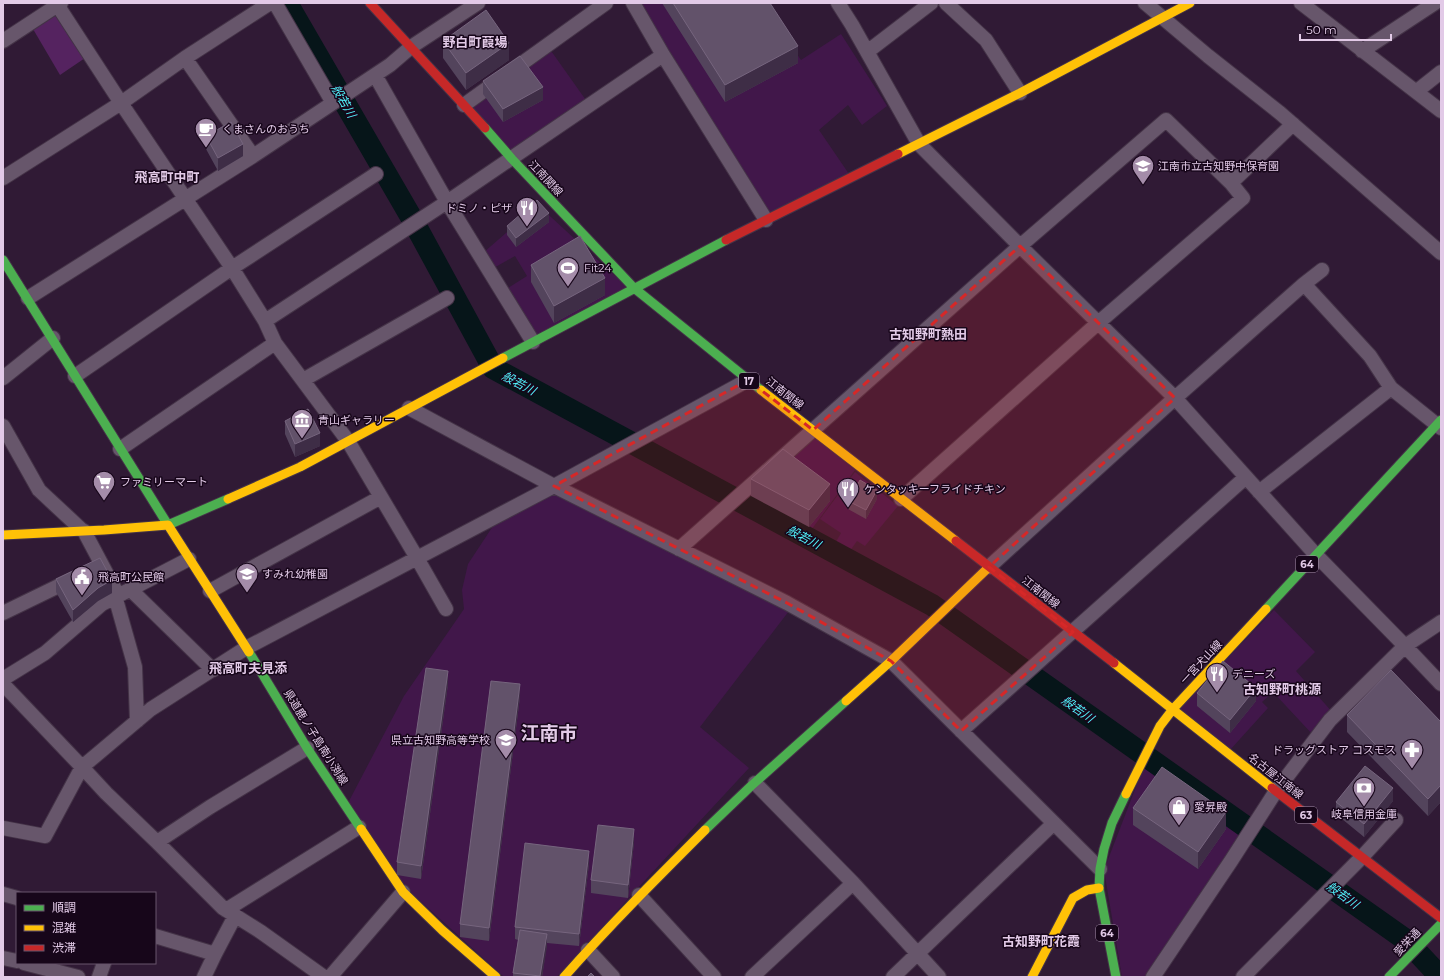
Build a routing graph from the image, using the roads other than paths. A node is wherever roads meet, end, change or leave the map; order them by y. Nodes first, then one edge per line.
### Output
1 (270, 3) edge
2 (275, 3) edge
3 (370, 3) edge
4 (478, 3) edge
5 (606, 3) edge
6 (633, 3) edge
7 (838, 3) edge
8 (931, 3) edge
9 (946, 3) edge
10 (1145, 3) edge
11 (1190, 3) edge
12 (1301, 3) edge
13 (1436, 3) edge
14 (58, 4) edge
15 (1163, 18) junction
16 (3, 41) edge
17 (411, 47) junction
18 (1362, 51) junction
19 (867, 52) junction
20 (663, 55) junction
21 (185, 58) junction
22 (1441, 72) edge
23 (375, 76) junction
24 (1417, 91) junction
25 (1020, 93) junction
26 (121, 103) junction
27 (333, 103) junction
28 (464, 105) junction
29 (1441, 111) edge
30 (1293, 124) junction
31 (919, 144) junction
32 (253, 156) junction
33 (512, 159) junction
34 (376, 174) dead end
35 (3, 178) edge
36 (1231, 183) junction
37 (185, 199) junction
38 (447, 202) junction
39 (766, 220) junction
40 (1020, 246) junction
41 (1441, 254) edge
42 (3, 260) edge
43 (232, 268) junction
44 (1322, 270) dead end
45 (1304, 284) junction
46 (634, 288) junction
47 (28, 298) junction
48 (447, 298) dead end
49 (265, 321) junction
50 (1098, 323) junction
51 (53, 338) junction
52 (533, 342) junction
53 (275, 343) junction
54 (75, 376) junction
55 (3, 378) edge
56 (303, 380) junction
57 (748, 380) junction
58 (1391, 388) junction
59 (1175, 398) junction
60 (409, 408) junction
61 (1439, 424) edge
62 (3, 426) edge
63 (813, 430) junction
64 (348, 441) junction
65 (120, 449) junction
66 (1246, 477) junction
67 (554, 486) junction
68 (1259, 492) junction
69 (381, 497) junction
70 (902, 499) junction
71 (168, 525) junction
72 (83, 531) junction
73 (3, 535) edge
74 (679, 549) junction
75 (1316, 555) junction
76 (418, 558) junction
77 (189, 559) junction
78 (102, 565) junction
79 (989, 568) junction
80 (210, 591) junction
81 (121, 593) junction
82 (446, 609) dead end
83 (3, 613) edge
84 (1441, 622) edge
85 (1073, 632) junction
86 (1405, 646) junction
87 (246, 648) junction
88 (891, 661) junction
89 (212, 670) junction
90 (1441, 684) edge
91 (4, 686) edge
92 (1173, 709) junction
93 (137, 721) junction
94 (961, 731) junction
95 (307, 748) junction
96 (82, 767) junction
97 (755, 783) junction
98 (1276, 791) junction
99 (1396, 820) dead end
100 (1054, 823) junction
101 (359, 827) junction
102 (3, 828) edge
103 (157, 842) junction
104 (1362, 857) junction
105 (1100, 869) junction
106 (853, 883) junction
107 (1099, 888) junction
108 (403, 892) junction
109 (3, 894) edge
110 (639, 895) junction
111 (16, 898) edge
112 (231, 913) junction
113 (1441, 918) edge
114 (1441, 924) edge
115 (156, 936) edge
116 (588, 950) junction
117 (215, 954) junction
118 (917, 954) junction
119 (3, 958) edge
120 (16, 961) edge
121 (28, 964) edge
122 (104, 964) edge
123 (78, 977) edge
124 (99, 977) edge
125 (204, 977) edge
126 (324, 977) edge
127 (330, 977) edge
128 (496, 977) edge
129 (564, 977) edge
130 (612, 977) edge
131 (714, 977) edge
132 (752, 977) edge
133 (893, 977) edge
134 (939, 977) edge
135 (1032, 977) edge
136 (1116, 977) edge
137 (1153, 977) edge
138 (1243, 977) edge
139 (1389, 977) edge

1 - 21 street
2 - 27 street
3 - 17 main road, 江南関線 / 17
4 - 17 street
5 - 28 street
6 - 20 street
7 - 19 street
8 - 19 street
9 - 25 street
10 - 15 street
11 - 15 main road
12 - 18 street
13 - 18 street
14 - 16 street
14 - 26 street
15 - 25 main road
15 - 30 street
17 - 23 street
17 - 28 main road, 江南関線 / 17
18 - 24 street
19 - 31 street
20 - 33 street
20 - 39 street
21 - 26 street
21 - 32 street
22 - 24 street
23 - 27 street
23 - 38 street
24 - 29 street
25 - 31 main road
26 - 35 street
26 - 37 street
27 - 32 street
28 - 33 main road, 江南関線 / 17
30 - 36 street
30 - 41 street
31 - 39 main road
31 - 40 street
32 - 37 street
33 - 38 street
33 - 46 main road, 江南関線 / 17
34 - 43 street
36 - 40 street
36 - 50 street
37 - 43 street
37 - 47 street
38 - 49 street
38 - 52 street
39 - 46 main road
40 - 50 street
40 - 63 street
42 - 47 main road, 県道鹿ノ子島南小渕線
43 - 49 street
43 - 54 street
44 - 45 street
45 - 58 street
45 - 59 street
46 - 52 main road
46 - 57 main road, 江南関線 / 17
47 - 51 main road, 県道鹿ノ子島南小渕線
48 - 56 street
49 - 53 street
50 - 59 street
50 - 70 street
51 - 54 main road, 県道鹿ノ子島南小渕線
51 - 55 street
52 - 60 main road
53 - 56 street
53 - 65 street
54 - 65 main road, 県道鹿ノ子島南小渕線
56 - 64 street
57 - 63 main road, 江南関線 / 17
57 - 67 street
58 - 61 street
58 - 68 street
59 - 66 street
59 - 79 street
60 - 64 main road
60 - 67 street
61 - 75 main road, 一宮犬山線 / 64
62 - 72 street
63 - 70 main road, 江南関線 / 17
63 - 74 street
64 - 69 street
64 - 71 main road
65 - 71 main road, 県道鹿ノ子島南小渕線
66 - 68 street
66 - 85 street
67 - 74 street
67 - 76 street
68 - 75 street
69 - 76 street
69 - 80 street
70 - 79 main road, 江南関線 / 17
71 - 72 main road
71 - 77 main road, 県道鹿ノ子島南小渕線
72 - 73 main road
72 - 78 street
74 - 88 street
75 - 86 street
75 - 92 main road, 一宮犬山線 / 64
76 - 82 street
76 - 87 street
77 - 80 main road, 県道鹿ノ子島南小渕線
77 - 81 street
78 - 81 street
78 - 83 street
79 - 85 main road, 江南関線 / 17
79 - 88 main road
80 - 87 main road, 県道鹿ノ子島南小渕線
81 - 89 street
81 - 91 street
81 - 93 street
84 - 86 street
85 - 92 main road, 江南関線 / 17
85 - 94 street
86 - 90 street
86 - 98 street
87 - 89 street
87 - 95 main road, 県道鹿ノ子島南小渕線
88 - 94 street
88 - 97 main road
89 - 93 street
91 - 96 street
92 - 98 main road, 名古屋江南線 / 63
92 - 105 main road, 一宮犬山線 / 64
93 - 96 street
94 - 100 street
95 - 101 main road, 県道鹿ノ子島南小渕線
95 - 103 street
96 - 102 street
96 - 103 street
97 - 106 street
97 - 110 main road
98 - 104 main road, 名古屋江南線 / 63
98 - 137 street
99 - 104 street
100 - 105 street
100 - 118 street
101 - 108 main road, 県道鹿ノ子島南小渕線
101 - 112 street
103 - 112 street
104 - 113 main road, 名古屋江南線 / 63
104 - 138 street
105 - 107 main road, 一宮犬山線 / 64
106 - 118 street
106 - 132 street
107 - 135 main road
107 - 136 main road, 一宮犬山線 / 64
108 - 127 street
108 - 128 main road, 県道鹿ノ子島南小渕線
109 - 111 street
110 - 116 main road
110 - 131 street
112 - 117 street
112 - 126 street
114 - 139 main road, 愛栄通
115 - 117 street
116 - 129 main road
116 - 130 street
117 - 125 street
118 - 133 street
118 - 134 street
119 - 120 street
121 - 123 street
122 - 124 street

